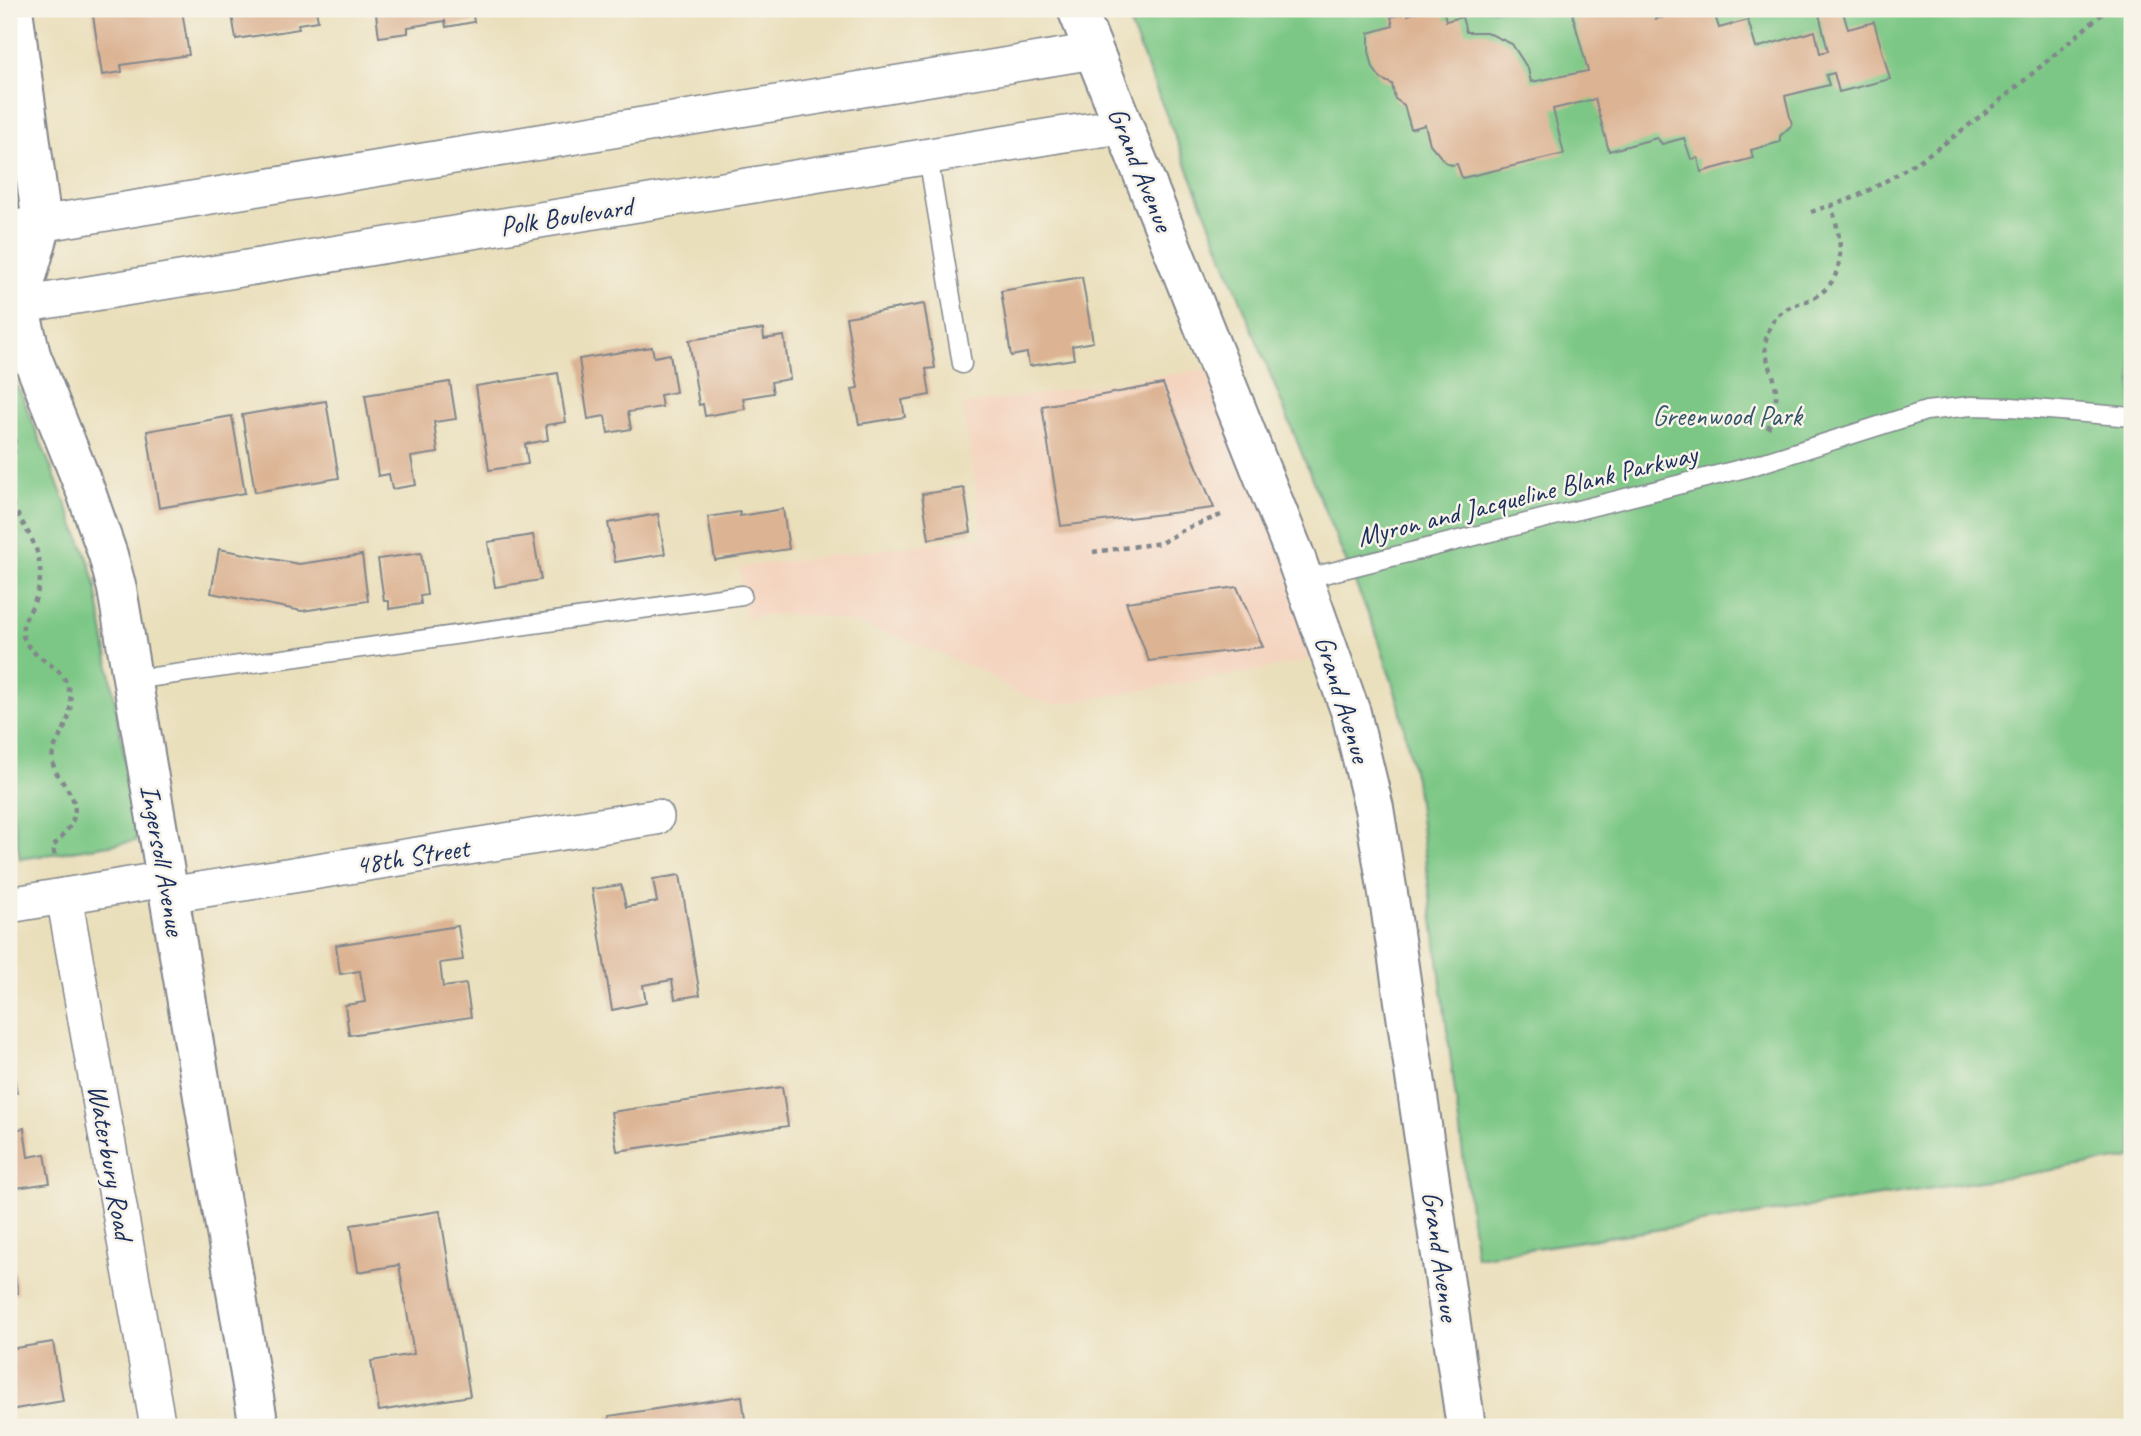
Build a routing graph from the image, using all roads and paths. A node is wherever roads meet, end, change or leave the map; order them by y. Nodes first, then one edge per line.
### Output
1 (13, 9) edge
2 (1077, 9) edge
3 (2108, 9) edge
4 (1094, 51) junction
5 (1124, 126) junction
6 (928, 156) junction
7 (1831, 205) junction
8 (1811, 212) dead end
9 (26, 226) edge
10 (12, 299) edge
11 (962, 364) dead end
12 (2132, 417) edge
13 (9, 420) edge
14 (1757, 464) junction
15 (9, 471) edge
16 (9, 495) edge
17 (1221, 515) dead end
18 (1093, 552) dead end
19 (1304, 579) junction
20 (743, 595) dead end
21 (132, 680) junction
22 (656, 817) dead end
23 (55, 858) dead end
24 (167, 887) junction
25 (64, 896) junction
26 (9, 905) edge
27 (158, 1427) edge
28 (259, 1427) edge
29 (1466, 1427) edge

1 - 9 main road, Ingersoll Avenue
2 - 4 main road, Grand Avenue
3 - 7 path
4 - 5 main road, Grand Avenue
4 - 9 street
5 - 6 street, Polk Boulevard
5 - 19 main road, Grand Avenue
6 - 10 street, Polk Boulevard
6 - 11 lane
7 - 8 path
7 - 14 path
9 - 10 main road, Ingersoll Avenue
10 - 21 main road, Ingersoll Avenue
12 - 14 lane, Myron and Jacqueline Blank Parkway
13 - 15 path
14 - 19 lane, Myron and Jacqueline Blank Parkway
16 - 23 path
17 - 18 path
19 - 29 main road, Grand Avenue
20 - 21 lane
21 - 24 main road, Ingersoll Avenue
22 - 24 street, 48th Street
24 - 25 street, 48th Street
24 - 28 main road, Ingersoll Avenue
25 - 26 street, 48th Street
25 - 27 street, Waterbury Road

